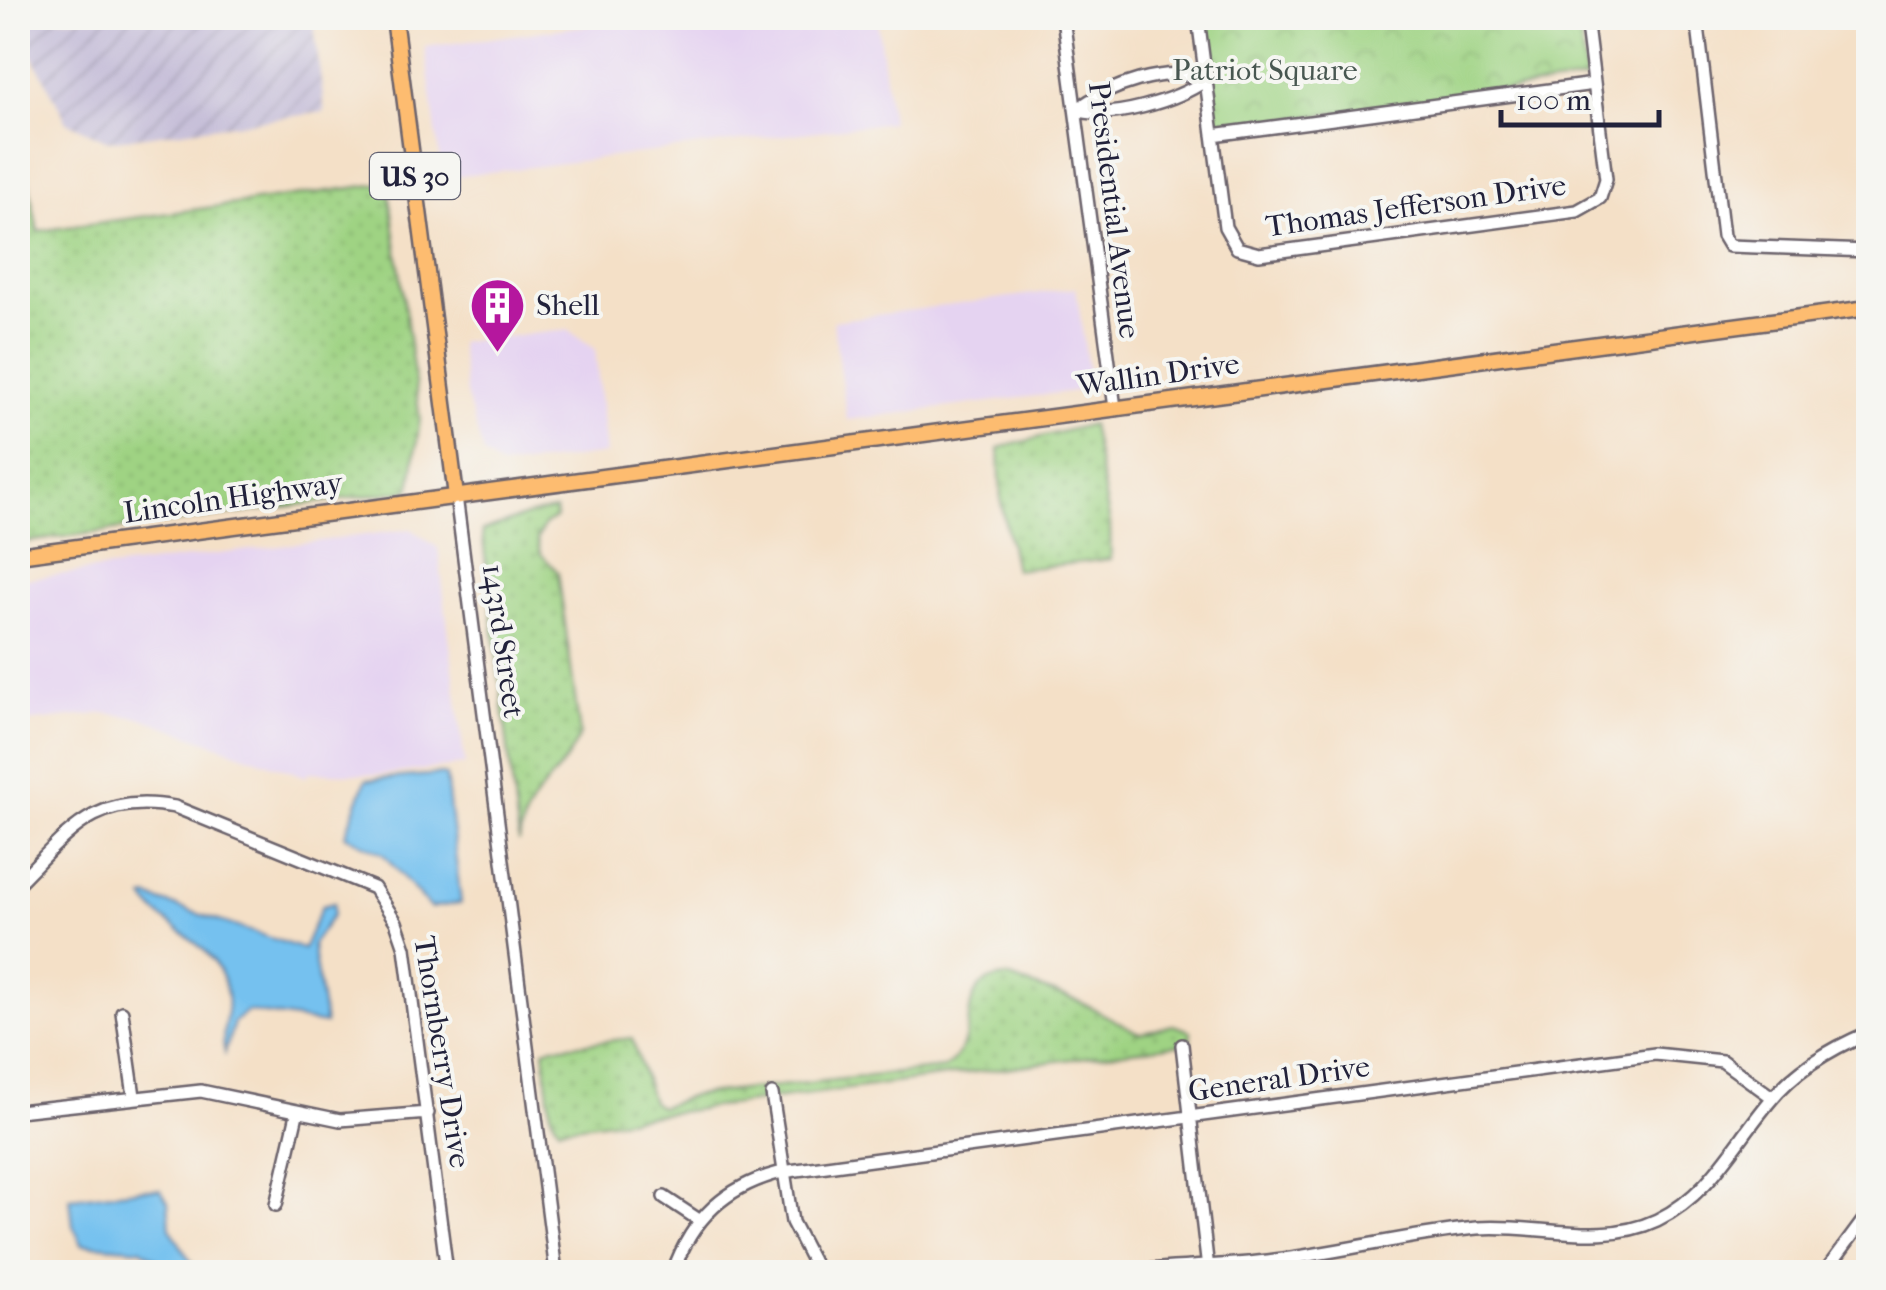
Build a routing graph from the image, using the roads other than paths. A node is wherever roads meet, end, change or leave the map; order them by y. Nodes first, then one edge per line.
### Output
1 (394, 18) edge
2 (1063, 18) edge
3 (1198, 18) edge
4 (1586, 18) edge
5 (1697, 18) edge
6 (1206, 80) junction
7 (1594, 84) junction
8 (1076, 110) junction
9 (1212, 134) junction
10 (1868, 252) edge
11 (1868, 308) edge
12 (1115, 408) junction
13 (456, 496) junction
14 (18, 555) edge
15 (18, 883) edge
16 (122, 1012) dead end
17 (1868, 1033) edge
18 (1182, 1045) dead end
19 (772, 1094) dead end
20 (134, 1096) junction
21 (1772, 1097) junction
22 (18, 1111) edge
23 (428, 1113) junction
24 (297, 1114) junction
25 (1191, 1116) junction
26 (782, 1172) junction
27 (664, 1197) dead end
28 (276, 1205) dead end
29 (1868, 1214) edge
30 (698, 1220) junction
31 (1208, 1269) edge
32 (447, 1272) edge
33 (556, 1272) edge
34 (673, 1272) edge
35 (818, 1272) edge
36 (1124, 1272) edge
37 (1826, 1272) edge

1 - 13 main road, 143rd Street / US 30
2 - 8 street, Presidential Avenue
3 - 6 street
4 - 7 street
5 - 10 street
6 - 8 street
6 - 8 street
6 - 9 street
7 - 9 street
7 - 9 street, Thomas Jefferson Drive
8 - 12 street, Presidential Avenue
11 - 12 main road, Wallin Drive
12 - 13 main road, Wallin Drive
13 - 14 main road, Lincoln Highway
13 - 33 street, 143rd Street
15 - 23 street, Thornberry Drive
16 - 20 street
17 - 21 street
18 - 25 street
19 - 26 street
20 - 22 street
20 - 24 street
21 - 25 street, General Drive
21 - 31 street
23 - 24 street
23 - 32 street, Thornberry Drive
24 - 28 street
25 - 26 street, General Drive
25 - 31 street
26 - 30 street, General Drive
26 - 35 street
27 - 30 street
29 - 37 street
30 - 34 street
31 - 36 street

